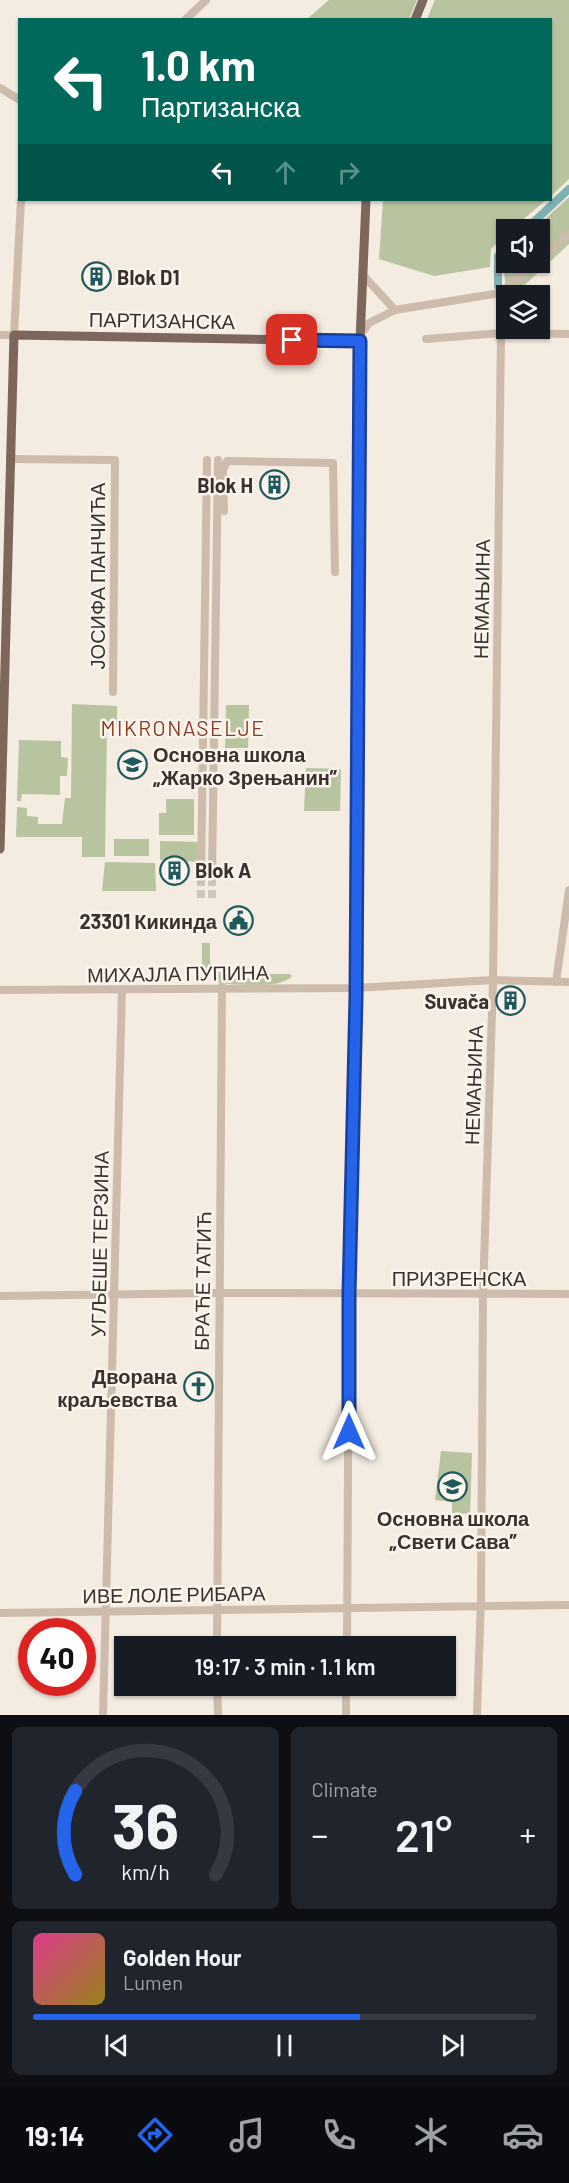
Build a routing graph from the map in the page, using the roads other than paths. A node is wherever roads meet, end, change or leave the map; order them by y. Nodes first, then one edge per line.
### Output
1 (206, 0) edge
2 (423, 0) edge
3 (187, 18) edge
4 (416, 18) edge
5 (0, 88) edge
6 (18, 99) edge
7 (21, 201) edge
8 (366, 201) edge
9 (569, 233) edge
10 (550, 250) edge
11 (523, 273) edge
12 (362, 274) junction
13 (509, 285) edge
14 (496, 294) edge
15 (394, 310) junction
16 (496, 333) edge
17 (550, 333) edge
18 (569, 334) edge
19 (0, 335) edge
20 (14, 335) junction
21 (360, 338) junction
22 (426, 339) dead end
23 (501, 339) edge
24 (10, 459) junction
25 (207, 460) dead end
26 (218, 460) dead end
27 (224, 511) dead end
28 (334, 572) dead end
29 (113, 692) dead end
30 (0, 849) edge
31 (212, 877) tunnel mouth
32 (201, 880) tunnel mouth
33 (569, 890) edge
34 (493, 980) junction
35 (556, 982) junction
36 (569, 982) edge
37 (222, 987) junction
38 (356, 988) junction
39 (0, 990) edge
40 (122, 990) junction
41 (218, 1293) junction
42 (349, 1294) junction
43 (569, 1294) edge
44 (483, 1295) junction
45 (0, 1296) edge
46 (114, 1296) junction
47 (481, 1605) junction
48 (569, 1605) edge
49 (348, 1606) junction
50 (216, 1610) junction
51 (105, 1611) junction
52 (0, 1613) edge
53 (217, 1636) edge
54 (347, 1636) edge
55 (217, 1696) edge
56 (346, 1696) edge
57 (103, 1715) edge
58 (218, 1715) edge
59 (346, 1715) edge
60 (477, 1715) edge

1 - 3 street
2 - 4 main road
5 - 6 street
7 - 20 street
8 - 12 main road
9 - 10 street
11 - 13 street
12 - 15 street
12 - 21 main road
14 - 15 street
15 - 21 street
16 - 22 street
17 - 18 street
19 - 20 street, ПАРТИЗАНСКА
20 - 21 main road, ПАРТИЗАНСКА
20 - 24 main road
21 - 38 street
23 - 34 street, НЕМАЊИНА
24 - 29 street, ЈОСИФА ПАНЧИЋА
24 - 30 main road
25 - 32 street
26 - 31 street
27 - 28 street
33 - 35 street
34 - 35 street, МИХАЈЛА ПУПИНА
34 - 38 street, МИХАЈЛА ПУПИНА
34 - 44 street, НЕМАЊИНА
35 - 36 street, МИХАЈЛА ПУПИНА
37 - 38 street, МИХАЈЛА ПУПИНА
37 - 40 street, МИХАЈЛА ПУПИНА
37 - 41 street, БРАЋЕ ТАТИЋ
38 - 42 street
39 - 40 street, МИХАЈЛА ПУПИНА
40 - 46 street, УГЉЕШЕ ТЕРЗИНА
41 - 42 street, ПРИЗРЕНСКА
41 - 46 street, ПРИЗРЕНСКА
41 - 50 street, БРАЋЕ ТАТИЋ
42 - 44 street, ПРИЗРЕНСКА
42 - 49 street
43 - 44 street, ПРИЗРЕНСКА
44 - 47 street, НЕМАЊИНА
45 - 46 street, ПРИЗРЕНСКА
46 - 51 street, УГЉЕШЕ ТЕРЗИНА
47 - 48 street, ИВЕ ЛОЛЕ РИБАРА
47 - 49 street, ИВЕ ЛОЛЕ РИБАРА
47 - 60 street, НЕМАЊИНА
49 - 50 street, ИВЕ ЛОЛЕ РИБАРА
49 - 54 street
50 - 51 street, ИВЕ ЛОЛЕ РИБАРА
50 - 53 street, БРАЋЕ ТАТИЋ
51 - 52 street, ИВЕ ЛОЛЕ РИБАРА
51 - 57 street, УГЉЕШЕ ТЕРЗИНА
55 - 58 street
56 - 59 street

